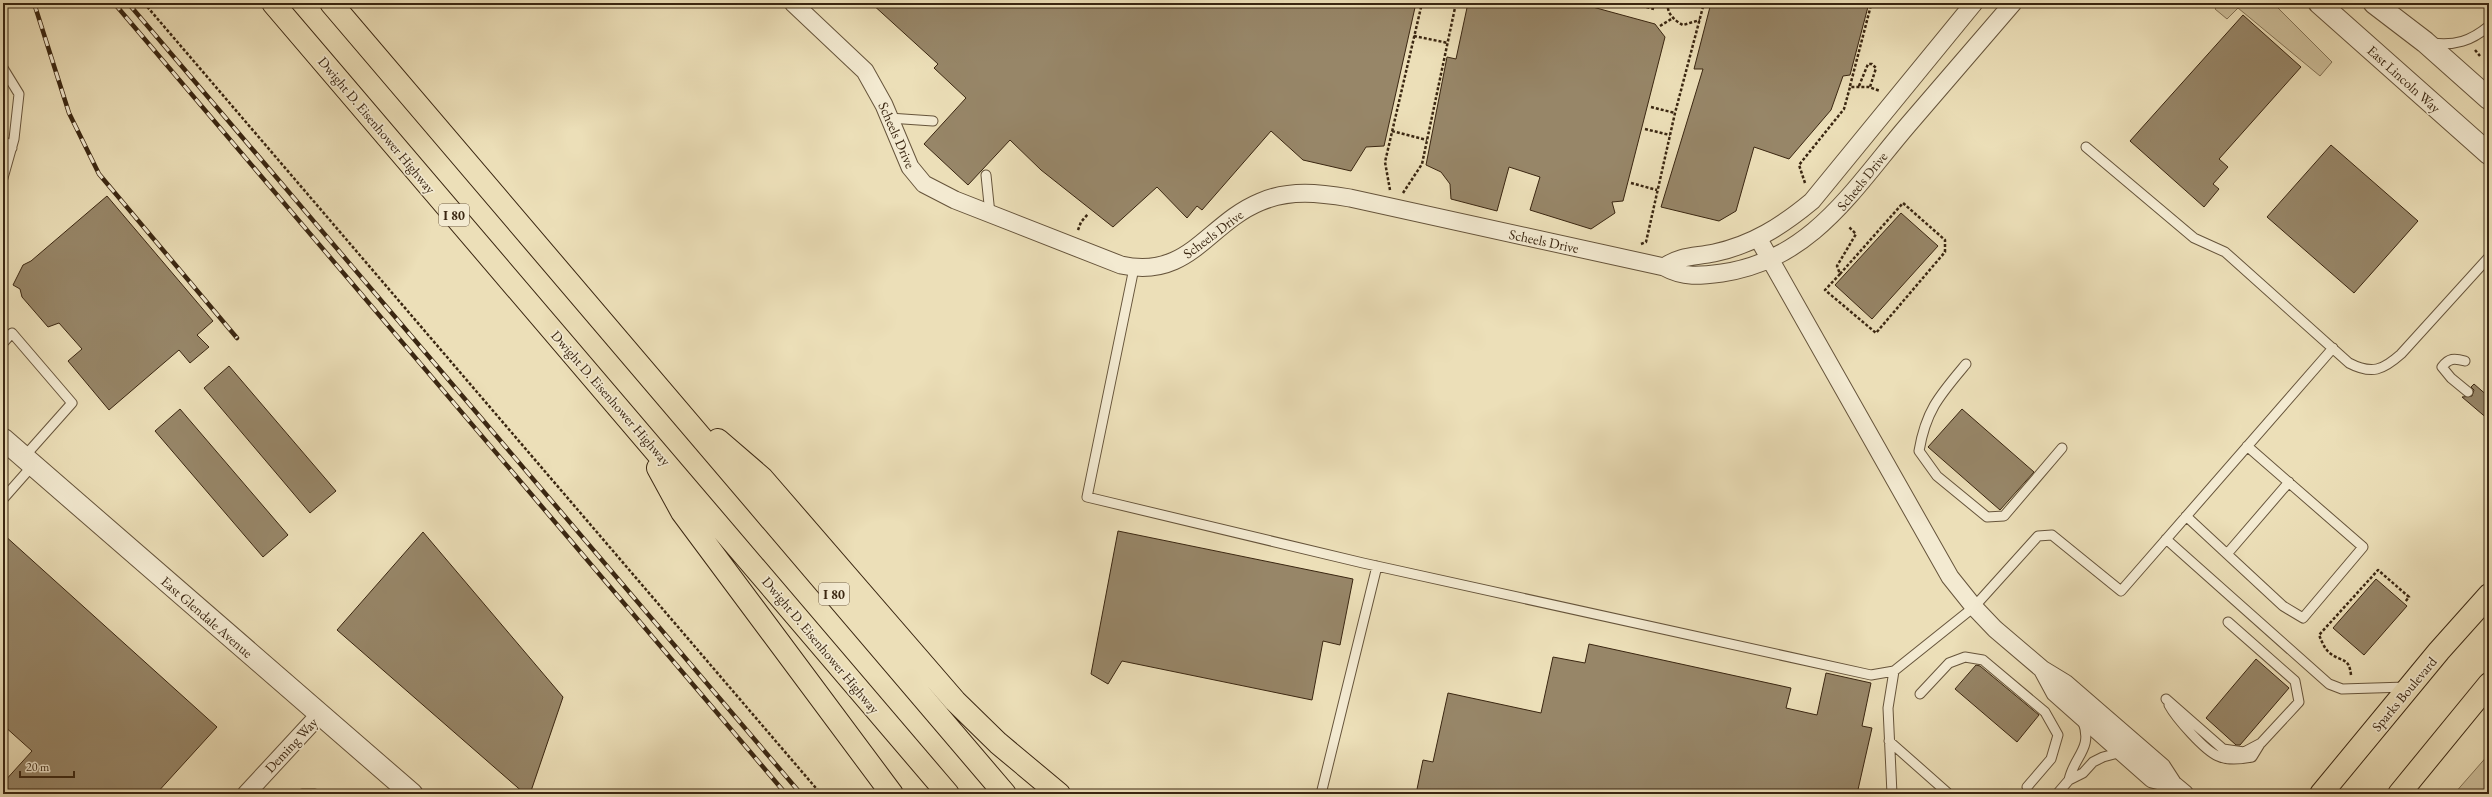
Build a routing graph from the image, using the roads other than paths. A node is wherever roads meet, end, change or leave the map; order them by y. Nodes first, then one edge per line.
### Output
1 (273, 3) edge
2 (331, 3) edge
3 (793, 3) edge
4 (1974, 3) edge
5 (2013, 3) edge
6 (2319, 3) edge
7 (2374, 3) edge
8 (2489, 26) edge
9 (2425, 42) junction
10 (3, 68) edge
11 (2489, 99) edge
12 (889, 118) junction
13 (933, 121) dead end
14 (3, 140) edge
15 (2086, 147) dead end
16 (12, 148) junction
17 (2489, 154) edge
18 (986, 175) dead end
19 (3, 178) edge
20 (990, 214) junction
21 (1758, 238) junction
22 (2489, 257) edge
23 (1771, 260) junction
24 (1664, 267) junction
25 (1134, 268) junction
26 (3, 343) edge
27 (2333, 348) junction
28 (2465, 361) dead end
29 (1966, 364) dead end
30 (2468, 392) dead end
31 (664, 393) junction
32 (635, 426) junction
33 (3, 439) edge
34 (2247, 446) junction
35 (2062, 448) dead end
36 (28, 461) junction
37 (2289, 482) junction
38 (3, 499) edge
39 (2186, 516) junction
40 (2166, 539) junction
41 (2227, 554) junction
42 (1377, 566) junction
43 (2489, 595) edge
44 (1974, 608) junction
45 (2228, 622) dead end
46 (2042, 669) junction
47 (1894, 672) junction
48 (2489, 684) edge
49 (2410, 687) junction
50 (1920, 694) dead end
51 (2166, 699) dead end
52 (320, 714) junction
53 (2081, 716) junction
54 (1889, 741) junction
55 (2122, 752) junction
56 (2069, 780) junction
57 (2027, 787) dead end
58 (2179, 789) edge
59 (246, 794) edge
60 (302, 794) edge
61 (315, 794) edge
62 (412, 794) edge
63 (892, 794) edge
64 (948, 794) edge
65 (1005, 794) edge
66 (1058, 794) edge
67 (1321, 794) edge
68 (1892, 794) edge
69 (1949, 794) edge
70 (2057, 794) edge
71 (2321, 794) edge
72 (2399, 794) edge

1 - 32 main road, Dwight D. Eisenhower Highway / I 80
2 - 31 main road, I 80
3 - 12 street, Scheels Drive
4 - 21 street, Scheels Drive
5 - 23 street, Scheels Drive
6 - 17 street, East Lincoln Way
7 - 9 street
8 - 9 lane
9 - 11 street
10 - 16 lane
12 - 13 lane
12 - 20 street, Scheels Drive
14 - 16 lane
15 - 27 lane
16 - 19 lane
18 - 20 lane
20 - 25 street, Scheels Drive
21 - 23 street
21 - 24 street, Scheels Drive
22 - 27 lane
23 - 24 street, Scheels Drive
23 - 44 street
24 - 25 street, Scheels Drive
25 - 42 lane
26 - 36 lane
27 - 34 lane
28 - 30 lane
29 - 35 lane
31 - 65 main road, I 80
31 - 66 main road
32 - 63 main road
32 - 64 main road, Dwight D. Eisenhower Highway / I 80
33 - 36 street, East Glendale Avenue
34 - 37 lane
34 - 39 lane
36 - 38 lane
36 - 52 street, East Glendale Avenue
37 - 41 lane
37 - 41 lane
39 - 40 lane
39 - 41 lane
40 - 44 lane
40 - 49 lane
42 - 47 lane
42 - 67 lane
43 - 49 main road, Sparks Boulevard
44 - 46 street
44 - 47 lane
45 - 51 lane
46 - 53 street
46 - 58 street
47 - 54 lane
48 - 72 main road
49 - 71 main road, Sparks Boulevard
50 - 57 lane
52 - 59 street, Deming Way
52 - 62 street, East Glendale Avenue
53 - 55 street
53 - 56 lane
54 - 68 lane
54 - 69 lane
55 - 56 lane
55 - 58 street
56 - 70 lane
60 - 61 lane

